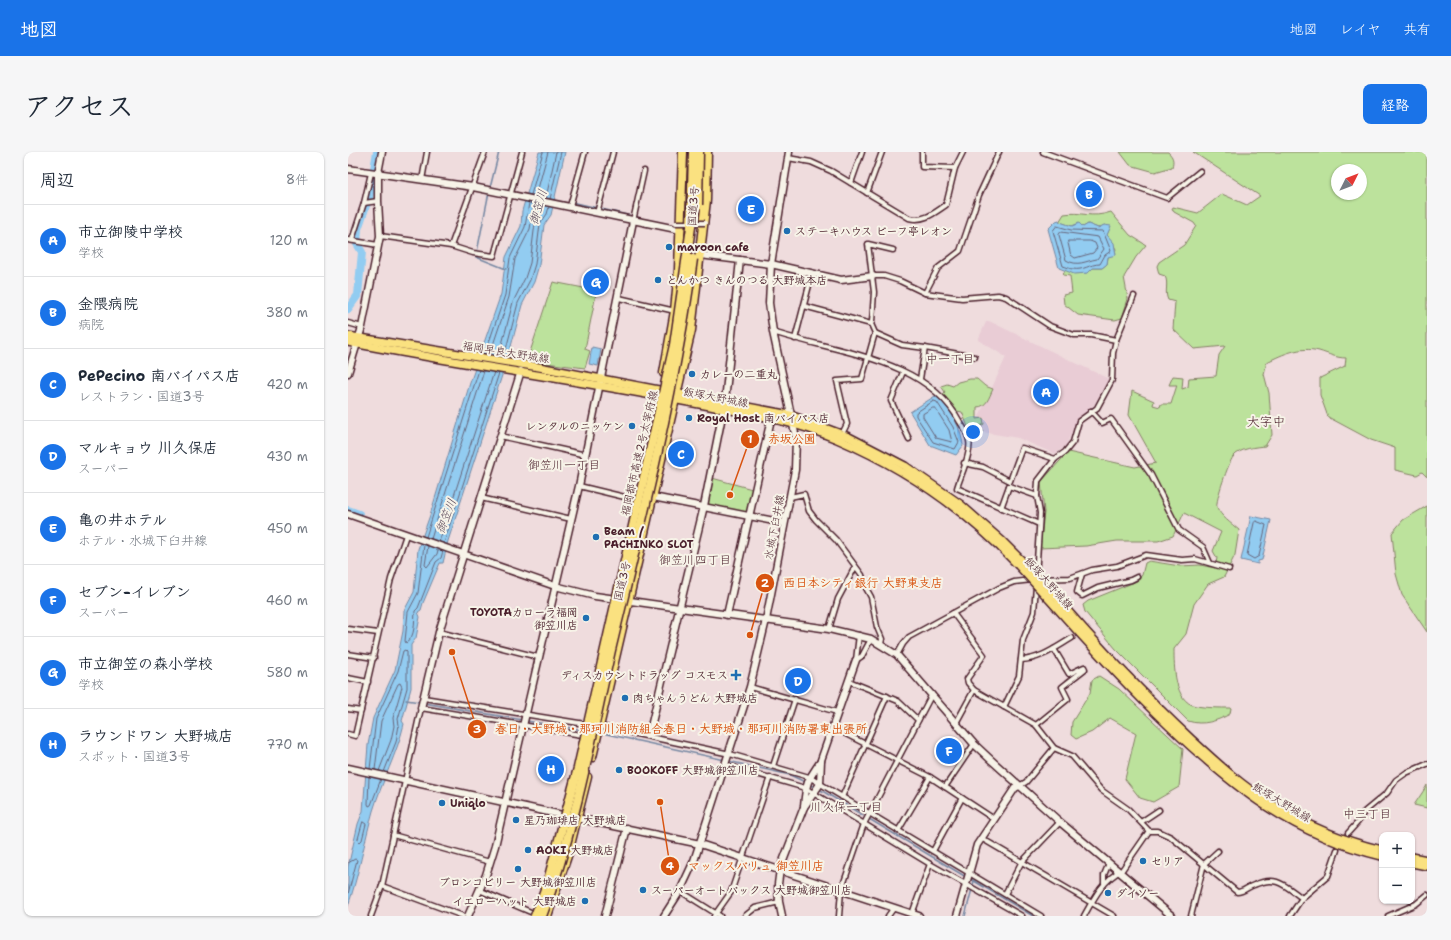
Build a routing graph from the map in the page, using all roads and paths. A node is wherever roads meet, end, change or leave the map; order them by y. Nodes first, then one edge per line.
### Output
1 (382, 152) edge
2 (427, 152) edge
3 (485, 152) edge
4 (522, 152) edge
5 (585, 152) edge
6 (613, 152) edge
7 (683, 152) edge
8 (688, 152) edge
9 (693, 152) edge
10 (699, 152) edge
11 (707, 152) edge
12 (862, 152) edge
13 (882, 152) edge
14 (922, 152) edge
15 (963, 152) edge
16 (999, 152) edge
17 (1043, 152) edge
18 (789, 155) edge
19 (955, 168) junction
20 (348, 169) edge
21 (644, 171) dead end
22 (1200, 171) dead end
23 (371, 173) junction
24 (378, 173) junction
25 (422, 180) junction
26 (852, 184) junction
27 (473, 186) junction
28 (867, 193) junction
29 (511, 194) junction
30 (378, 201) junction
31 (364, 203) junction
32 (569, 206) junction
33 (597, 213) junction
34 (633, 221) junction
35 (676, 223) dead end
36 (705, 224) dead end
37 (681, 230) junction
38 (380, 236) junction
39 (350, 240) edge
40 (378, 245) junction
41 (451, 246) junction
42 (893, 250) dead end
43 (700, 255) junction
44 (740, 260) junction
45 (770, 264) junction
46 (680, 269) junction
47 (812, 274) junction
48 (873, 276) junction
49 (925, 293) junction
50 (1134, 296) dead end
51 (619, 298) junction
52 (804, 306) junction
53 (675, 311) junction
54 (348, 323) edge
55 (870, 324) junction
56 (362, 327) junction
57 (773, 332) junction
58 (875, 333) junction
59 (348, 336) edge
60 (795, 339) junction
61 (1116, 340) junction
62 (358, 341) junction
63 (348, 342) edge
64 (924, 348) junction
65 (975, 357) dead end
66 (869, 358) junction
67 (462, 359) junction
68 (520, 371) junction
69 (539, 371) junction
70 (903, 372) junction
71 (348, 373) edge
72 (920, 379) junction
73 (601, 383) junction
74 (660, 393) junction
75 (675, 396) junction
76 (724, 401) junction
77 (723, 409) junction
78 (1092, 411) junction
79 (790, 415) junction
80 (771, 419) junction
81 (793, 424) junction
82 (842, 434) junction
83 (500, 436) junction
84 (909, 439) dead end
85 (586, 455) junction
86 (1055, 459) junction
87 (964, 463) junction
88 (1010, 481) junction
89 (579, 486) junction
90 (1009, 486) junction
91 (1037, 496) junction
92 (653, 497) junction
93 (790, 497) junction
94 (481, 498) junction
95 (637, 500) junction
96 (704, 506) junction
97 (1001, 508) junction
98 (348, 514) edge
99 (750, 517) junction
100 (571, 519) junction
101 (784, 524) junction
102 (1039, 524) junction
103 (408, 536) junction
104 (461, 553) junction
105 (1019, 562) junction
106 (1210, 563) junction
107 (855, 567) junction
108 (1230, 569) dead end
109 (1082, 574) junction
110 (1137, 577) dead end
111 (1036, 579) junction
112 (555, 586) junction
113 (1050, 596) junction
114 (614, 600) junction
115 (628, 602) junction
116 (679, 608) junction
117 (953, 613) junction
118 (727, 615) junction
119 (766, 620) junction
120 (348, 629) edge
121 (829, 629) junction
122 (439, 632) junction
123 (378, 633) junction
124 (859, 635) junction
125 (1072, 638) dead end
126 (871, 639) junction
127 (882, 644) junction
128 (1054, 649) junction
129 (348, 654) edge
130 (898, 655) junction
131 (538, 657) junction
132 (374, 658) junction
133 (856, 660) junction
134 (1021, 660) junction
135 (348, 678) edge
136 (849, 681) junction
137 (368, 682) junction
138 (750, 687) junction
139 (974, 690) junction
140 (932, 694) junction
141 (887, 696) junction
142 (424, 698) junction
143 (794, 699) junction
144 (1004, 707) junction
145 (421, 708) junction
146 (348, 709) edge
147 (361, 711) junction
148 (837, 712) junction
149 (526, 715) junction
150 (918, 720) junction
151 (956, 723) junction
152 (585, 724) junction
153 (523, 725) junction
154 (1036, 725) junction
155 (599, 726) junction
156 (832, 727) junction
157 (348, 734) edge
158 (582, 735) junction
159 (649, 735) junction
160 (866, 743) junction
161 (974, 744) junction
162 (1054, 748) junction
163 (730, 754) junction
164 (821, 760) junction
165 (898, 760) junction
166 (1427, 764) edge
167 (726, 765) junction
168 (773, 766) junction
169 (348, 768) edge
170 (770, 777) junction
171 (809, 777) junction
172 (930, 777) junction
173 (405, 781) junction
174 (820, 784) junction
175 (1019, 786) junction
176 (944, 787) junction
177 (805, 788) junction
178 (814, 793) junction
179 (842, 797) junction
180 (962, 798) junction
181 (506, 803) junction
182 (804, 807) junction
183 (1159, 810) dead end
184 (869, 814) junction
185 (562, 815) junction
186 (578, 819) junction
187 (994, 819) junction
188 (1060, 822) junction
189 (1141, 822) junction
190 (864, 823) junction
191 (627, 828) junction
192 (898, 831) junction
193 (1149, 831) junction
194 (1348, 833) dead end
195 (393, 835) junction
196 (981, 838) junction
197 (700, 844) junction
198 (1379, 849) edge
199 (1337, 850) dead end
200 (933, 851) junction
201 (1218, 851) dead end
202 (1379, 855) edge
203 (742, 856) junction
204 (1415, 858) edge
205 (1427, 860) edge
206 (490, 862) junction
207 (1021, 863) junction
208 (1109, 863) junction
209 (930, 864) junction
210 (1204, 864) junction
211 (1415, 864) edge
212 (1427, 866) edge
213 (780, 869) junction
214 (1118, 872) junction
215 (969, 873) junction
216 (966, 883) junction
217 (1104, 883) junction
218 (382, 886) junction
219 (479, 890) junction
220 (680, 891) junction
221 (840, 891) junction
222 (1005, 894) junction
223 (1427, 895) edge
224 (1302, 898) junction
225 (779, 902) junction
226 (1091, 903) junction
227 (892, 908) junction
228 (912, 914) junction
229 (533, 915) edge
230 (717, 915) edge
231 (371, 916) edge
232 (463, 916) edge
233 (468, 916) edge
234 (542, 916) edge
235 (547, 916) edge
236 (605, 916) edge
237 (664, 916) edge
238 (744, 916) edge
239 (782, 916) edge
240 (839, 916) edge
241 (888, 916) edge
242 (919, 916) edge
243 (957, 916) edge
244 (1022, 916) edge
245 (1041, 916) edge
246 (1084, 916) edge
247 (1114, 916) edge
248 (1172, 916) edge
249 (1191, 916) edge
250 (1290, 916) edge
251 (1388, 916) edge

1 - 24 street
2 - 25 street
3 - 27 street
4 - 29 street
5 - 32 street
6 - 33 street
7 - 37 highway, 国道3号
8 - 46 highway
9 - 229 highway, 福岡都市高速2号太宰府線, bridge
10 - 234 highway, 福岡都市高速2号太宰府線, bridge
11 - 43 highway, 国道3号
12 - 26 street
13 - 28 street
14 - 19 street
15 - 19 street
16 - 49 street
17 - 22 street
18 - 26 street
18 - 45 street, 水城下臼井線
19 - 28 street
20 - 23 street
21 - 34 street
23 - 24 street
23 - 31 street
24 - 25 street
24 - 30 street
25 - 27 street
26 - 28 street
27 - 29 street
27 - 41 street
29 - 32 street
29 - 41 street
30 - 31 street
30 - 38 street
31 - 39 street
32 - 33 street
33 - 34 street
34 - 37 street
34 - 51 street
35 - 36 street, bridge
37 - 46 highway, 国道3号
38 - 40 street
38 - 41 street
39 - 40 street
40 - 56 street
42 - 48 street
43 - 44 street
43 - 75 highway, 国道3号
44 - 45 street
44 - 76 street
45 - 47 street
45 - 57 street, 水城下臼井線
46 - 53 highway, 国道3号
47 - 48 street
47 - 52 street
48 - 49 street
48 - 55 street
49 - 61 street
50 - 61 street
51 - 53 street
51 - 73 street
52 - 55 street
52 - 60 street
53 - 74 highway, 国道3号
54 - 56 street
55 - 58 street
56 - 62 street
57 - 60 street
57 - 79 street, 水城下臼井線
58 - 64 street
58 - 66 street
59 - 62 main road, 福岡早良大野城線
60 - 66 street
61 - 78 street
62 - 63 main road, 福岡早良大野城線
62 - 67 main road, 福岡早良大野城線
62 - 71 street
64 - 65 street
64 - 72 street
66 - 70 street
66 - 82 street
67 - 68 main road, 福岡早良大野城線
67 - 69 main road, 福岡早良大野城線
68 - 69 main road, 福岡早良大野城線
68 - 83 street
69 - 73 main road, 福岡早良大野城線
70 - 72 street
70 - 84 street
72 - 87 street
73 - 74 main road, 福岡早良大野城線
73 - 85 street
74 - 75 main road, 飯塚大野城線
74 - 95 highway, 国道3号
75 - 76 main road, 飯塚大野城線
75 - 77 main road, 飯塚大野城線
75 - 92 highway, 国道3号
76 - 77 street
76 - 79 main road, 飯塚大野城線
77 - 80 main road, 飯塚大野城線
77 - 96 street
78 - 86 street
78 - 106 street
79 - 81 street, 水城下臼井線
79 - 82 main road, 飯塚大野城線
80 - 81 main road, 飯塚大野城線
80 - 99 street
81 - 93 street, 水城下臼井線
81 - 105 main road, 飯塚大野城線
82 - 105 main road, 飯塚大野城線
83 - 85 street
83 - 94 street
85 - 89 street
86 - 88 street
86 - 91 street
87 - 88 street
87 - 97 street
88 - 90 street
89 - 95 street
89 - 100 street
90 - 91 street
90 - 97 street
91 - 102 street
92 - 96 street
92 - 115 highway, 国道3号
93 - 101 street, 水城下臼井線
93 - 107 street
94 - 100 street
94 - 104 street
95 - 114 highway, 国道3号
96 - 99 street
96 - 116 street
97 - 102 street
98 - 103 street
99 - 101 street
99 - 118 street
100 - 112 street
101 - 119 street, 水城下臼井線
102 - 111 street
103 - 104 street
103 - 123 street
104 - 112 street
104 - 122 street
105 - 113 main road, 飯塚大野城線, bridge
106 - 108 street
106 - 109 street
107 - 121 street
107 - 127 street
109 - 110 street
109 - 111 street
111 - 117 street
111 - 134 street
112 - 114 street
112 - 131 street
113 - 198 main road, 飯塚大野城線
113 - 202 main road, 飯塚大野城線
114 - 115 street
114 - 152 highway, 国道3号
115 - 116 street
115 - 155 highway, 国道3号
116 - 118 street
116 - 159 street
117 - 130 street
117 - 139 street
118 - 119 street
119 - 121 street
119 - 138 street, 水城下臼井線
120 - 123 street
121 - 124 street
122 - 131 street
122 - 142 street
123 - 132 street
124 - 126 street
124 - 133 street
125 - 128 street
126 - 127 street
126 - 133 street
127 - 130 street
128 - 134 street
128 - 154 street
129 - 132 street
130 - 140 street
131 - 149 street
132 - 137 street
133 - 136 street
134 - 144 street
135 - 137 street
136 - 141 street
136 - 148 street
137 - 147 street
138 - 143 street
138 - 163 street, 水城下臼井線
139 - 144 street
139 - 151 street
140 - 150 street
140 - 151 street
141 - 150 street
141 - 160 street
142 - 145 street
142 - 149 street
143 - 148 street
143 - 168 street
144 - 154 street
145 - 153 street
145 - 173 street
146 - 147 street
147 - 157 street
148 - 156 street
149 - 152 street
149 - 153 street
150 - 165 street
151 - 161 street
152 - 158 highway, 国道3号
153 - 158 street
153 - 181 street
154 - 162 street
155 - 159 street
155 - 186 highway, 国道3号
156 - 160 street
156 - 164 street
158 - 185 highway, 国道3号
159 - 163 street
160 - 165 street
160 - 179 street
161 - 175 street
161 - 176 street
162 - 175 street
162 - 189 street
163 - 167 street, 水城下臼井線
163 - 168 street
164 - 171 street
164 - 174 street
165 - 172 street
165 - 184 street
166 - 194 street
167 - 170 street
167 - 197 street, 水城下臼井線
168 - 171 street
169 - 173 street
170 - 177 street
170 - 203 street
171 - 174 street
171 - 177 street
172 - 176 street
172 - 192 street
173 - 181 street
173 - 195 street
174 - 178 street
174 - 179 street
175 - 187 street
175 - 188 street
176 - 180 street
177 - 178 street
177 - 182 street
178 - 182 street
178 - 190 street
179 - 184 street
180 - 187 street
180 - 200 street
181 - 185 street
181 - 206 street
182 - 213 street
183 - 189 street
184 - 190 street
184 - 192 street
185 - 186 street
185 - 229 highway, 国道3号
186 - 191 street
186 - 235 highway, 国道3号
187 - 196 street
188 - 207 street
188 - 208 street
189 - 193 street
190 - 209 street
190 - 221 street
191 - 197 street
191 - 236 street
192 - 200 street
193 - 210 street
193 - 214 street
195 - 206 street
195 - 218 street
196 - 207 street
196 - 215 street
197 - 203 street
197 - 220 street, 水城下臼井線
199 - 224 street
200 - 215 street
201 - 210 street
203 - 213 street
203 - 230 street
204 - 205 main road
206 - 219 street
207 - 222 street
207 - 226 street
208 - 214 street
208 - 217 street
209 - 216 street
209 - 228 street
210 - 224 street
210 - 249 street
211 - 212 main road
213 - 221 street
213 - 225 street
214 - 217 street
214 - 248 street
215 - 216 street
215 - 222 street
216 - 243 street
216 - 244 street
217 - 226 street
218 - 231 street
218 - 232 street
219 - 229 street
219 - 233 street
220 - 230 street
220 - 237 street, 水城下臼井線
221 - 227 street
221 - 240 street
222 - 245 street
223 - 251 street
224 - 250 street
225 - 238 street
225 - 239 street
226 - 246 street
226 - 247 street
227 - 228 street
227 - 241 street
228 - 242 street

